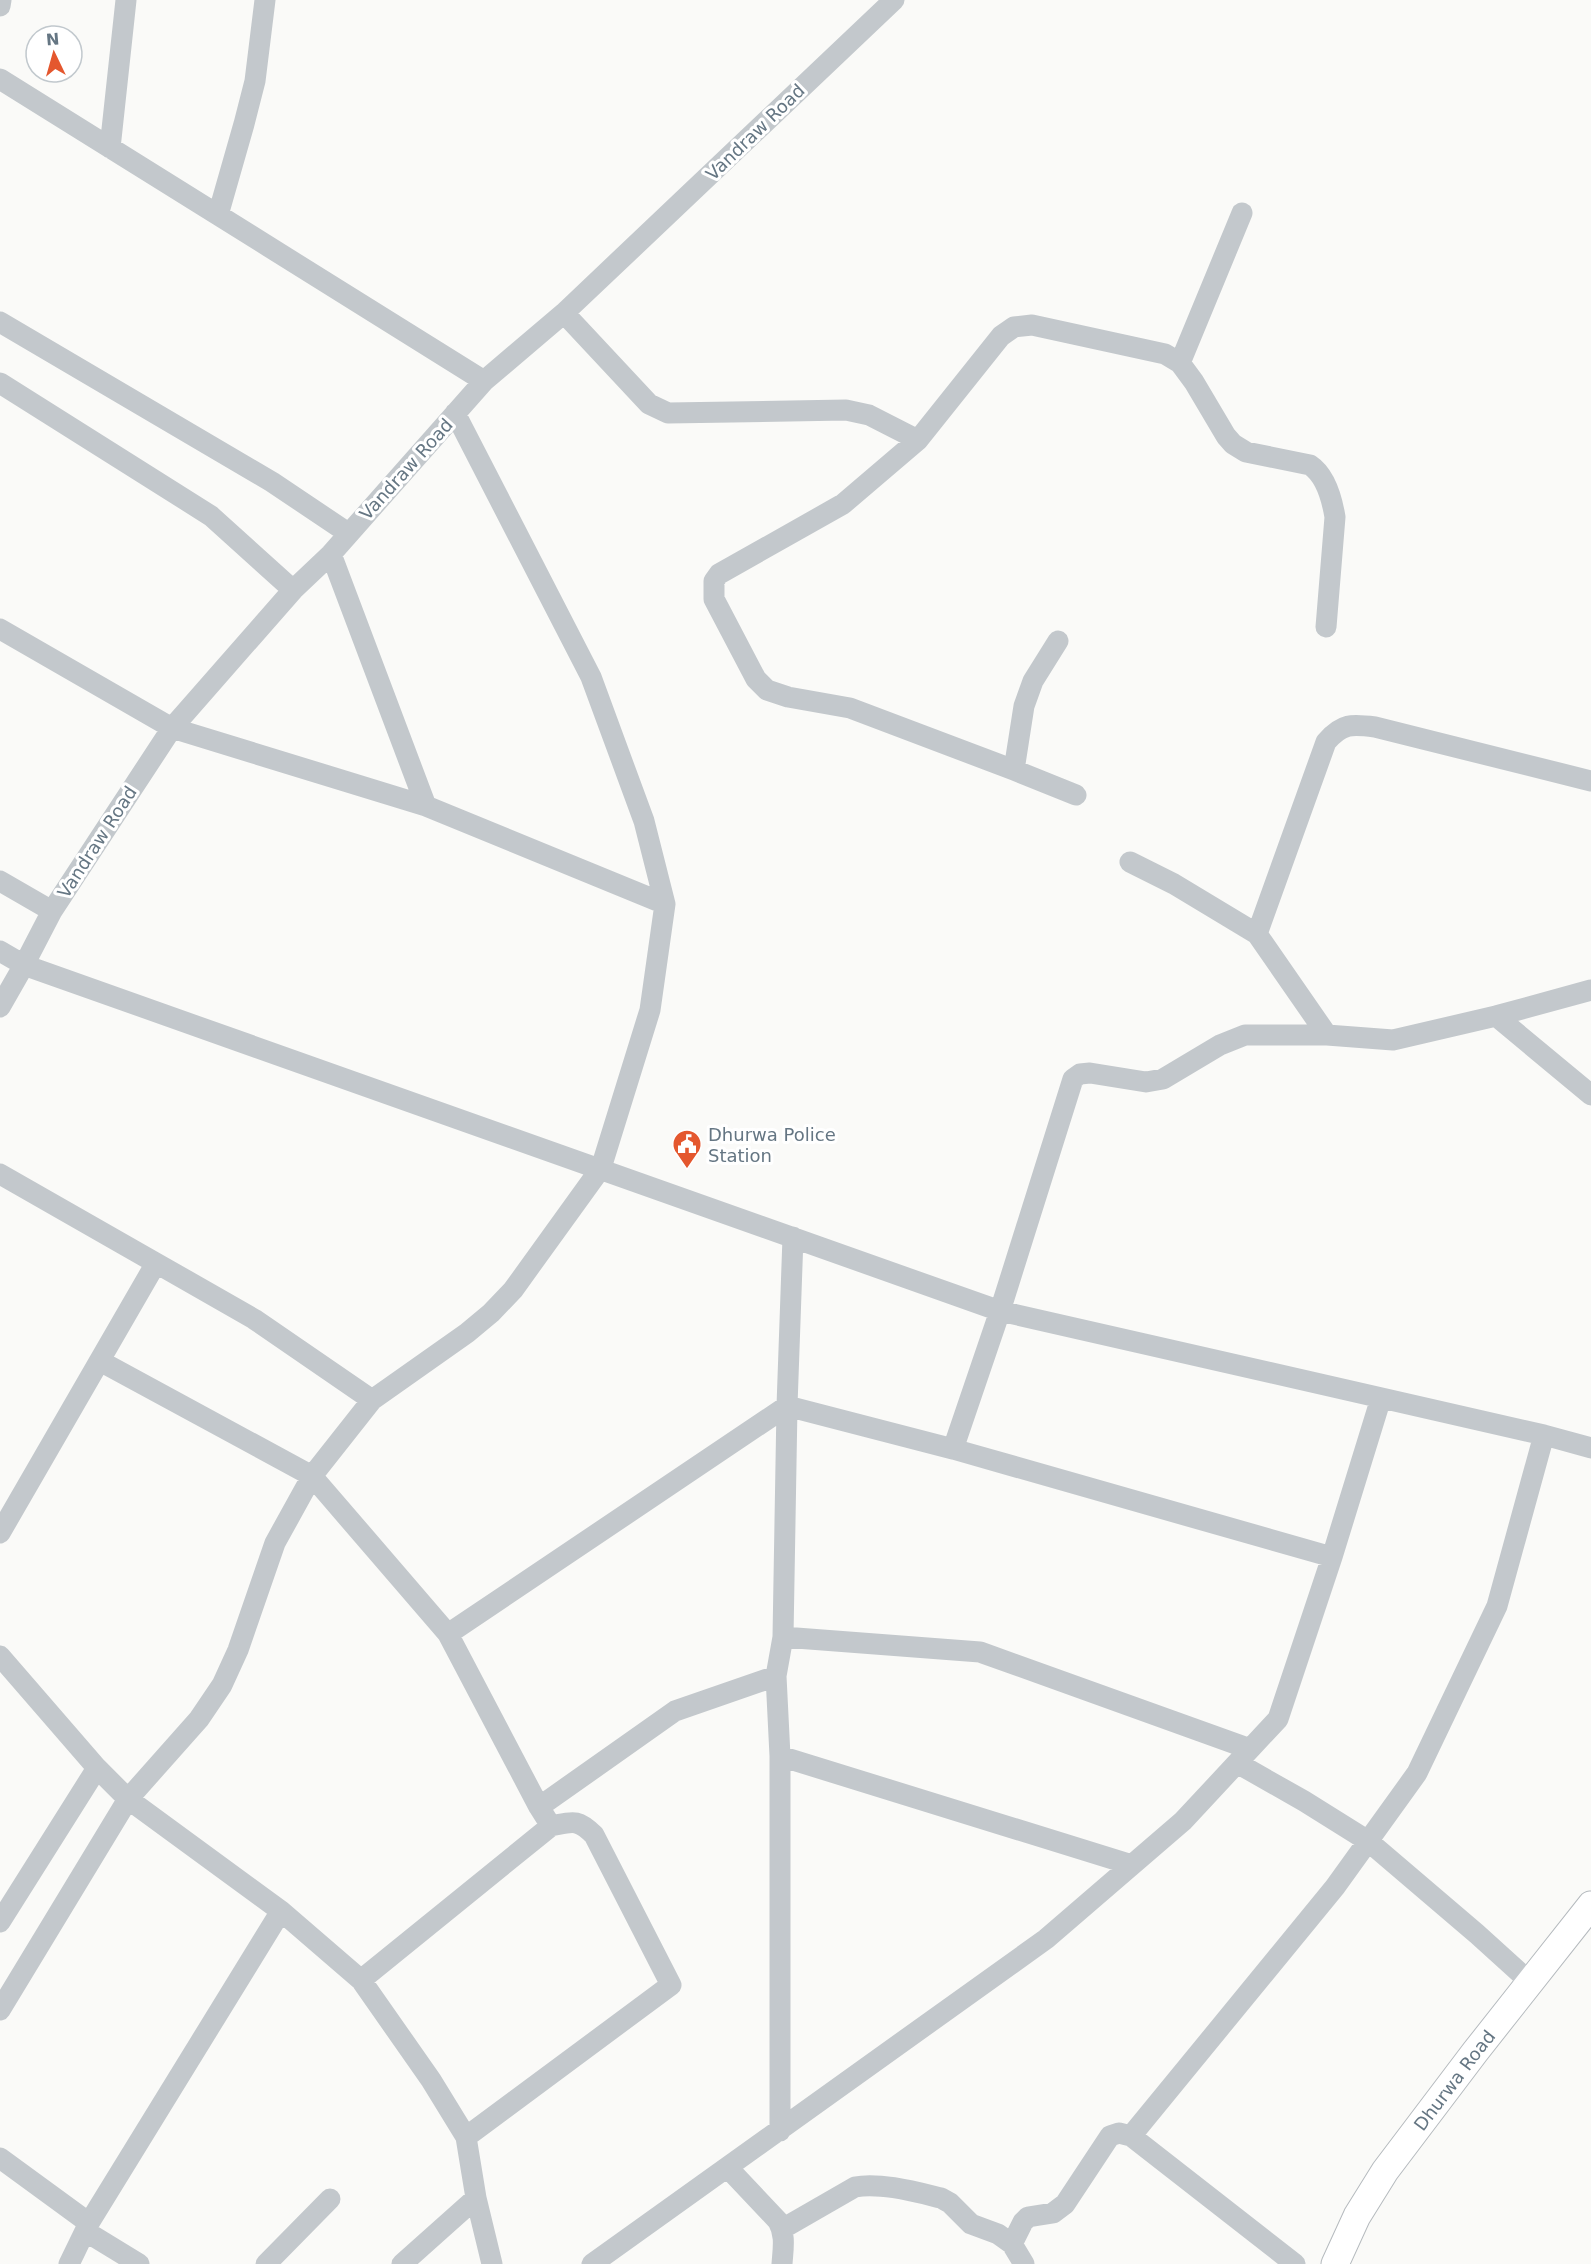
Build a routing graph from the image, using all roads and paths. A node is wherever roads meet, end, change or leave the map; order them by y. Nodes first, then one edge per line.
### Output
1 (1, 0) edge
2 (126, 0) edge
3 (265, 0) edge
4 (894, 0) edge
5 (0, 6) edge
6 (0, 79) edge
7 (111, 148) junction
8 (1242, 213) dead end
9 (218, 215) junction
10 (564, 313) junction
11 (0, 322) edge
12 (1180, 363) junction
13 (484, 381) junction
14 (0, 383) edge
15 (455, 413) junction
16 (918, 440) junction
17 (348, 533) junction
18 (331, 554) junction
19 (293, 590) junction
20 (1326, 627) dead end
21 (0, 629) edge
22 (1058, 641) dead end
23 (172, 728) junction
24 (1014, 770) junction
25 (1591, 781) edge
26 (1076, 795) dead end
27 (426, 806) junction
28 (1130, 862) dead end
29 (0, 880) edge
30 (665, 904) junction
31 (52, 911) junction
32 (1257, 934) junction
33 (0, 951) edge
34 (24, 965) junction
35 (1591, 990) edge
36 (0, 1007) edge
37 (1496, 1016) junction
38 (1327, 1035) junction
39 (1591, 1095) edge
40 (601, 1168) junction
41 (0, 1174) edge
42 (793, 1237) junction
43 (156, 1263) junction
44 (999, 1311) junction
45 (100, 1361) junction
46 (1381, 1398) junction
47 (372, 1400) junction
48 (787, 1406) junction
49 (1544, 1435) junction
50 (1591, 1448) edge
51 (953, 1449) junction
52 (312, 1476) junction
53 (0, 1533) edge
54 (1332, 1557) junction
55 (448, 1634) junction
56 (783, 1637) junction
57 (0, 1656) edge
58 (776, 1676) junction
59 (780, 1756) junction
60 (1243, 1756) junction
61 (97, 1768) junction
62 (128, 1799) junction
63 (539, 1807) junction
64 (551, 1826) junction
65 (1368, 1841) junction
66 (1132, 1865) junction
67 (1591, 1905) edge
68 (281, 1911) junction
69 (0, 1922) edge
70 (361, 1980) junction
71 (1530, 1982) junction
72 (0, 2010) edge
73 (780, 2131) junction
74 (1131, 2136) junction
75 (466, 2137) junction
76 (0, 2158) edge
77 (728, 2169) junction
78 (476, 2198) junction
79 (330, 2199) dead end
80 (87, 2227) junction
81 (782, 2229) junction
82 (1012, 2244) junction
83 (69, 2264) edge
84 (139, 2264) edge
85 (266, 2264) edge
86 (402, 2264) edge
87 (492, 2264) edge
88 (592, 2264) edge
89 (782, 2264) edge
90 (1024, 2264) edge
91 (1295, 2264) edge
92 (1335, 2264) edge

1 - 5 street
2 - 7 street
3 - 9 street
4 - 10 street, Vandraw Road
6 - 7 street
7 - 9 street
8 - 12 street
9 - 13 street
10 - 13 street, Vandraw Road
10 - 16 street
11 - 17 street
12 - 16 street
12 - 20 street
13 - 15 street, Vandraw Road
14 - 19 street
15 - 17 street, Vandraw Road
15 - 30 street
16 - 24 street
17 - 18 street, Vandraw Road
18 - 19 street, Vandraw Road
18 - 27 street
19 - 23 street, Vandraw Road
21 - 23 street
22 - 24 street
23 - 27 street
23 - 31 street, Vandraw Road
24 - 26 street
25 - 32 street
27 - 30 street
28 - 32 street
29 - 31 street
30 - 40 street
31 - 34 street, Vandraw Road
32 - 38 street
33 - 34 street
34 - 36 street, Vandraw Road
34 - 40 street
35 - 37 street
37 - 38 street
37 - 39 street
38 - 44 street
40 - 42 street
40 - 47 street
41 - 43 street
42 - 44 street
42 - 48 street
43 - 45 street
43 - 47 street
44 - 46 street
44 - 51 street
45 - 52 street
45 - 53 street
46 - 49 street
46 - 54 street
47 - 52 street
48 - 51 street
48 - 55 street
48 - 56 street
49 - 50 street
49 - 65 street
51 - 54 street
52 - 55 street
52 - 62 street
54 - 60 street
55 - 63 street
56 - 58 street
56 - 60 street
57 - 61 street
58 - 59 street
58 - 63 street
59 - 66 street
59 - 73 street
60 - 65 street
60 - 66 street
61 - 62 street
61 - 69 street
62 - 68 street
62 - 72 street
63 - 64 street
64 - 70 street
64 - 75 street
65 - 71 street
65 - 74 street
66 - 73 street
67 - 71 main road, Dhurwa Road
68 - 70 street
68 - 80 street
70 - 75 street
71 - 92 main road, Dhurwa Road
73 - 77 street
74 - 82 street
74 - 91 street
75 - 78 street
76 - 80 street
77 - 81 street
77 - 88 street
78 - 86 street
78 - 87 street
79 - 85 street
80 - 83 street
80 - 84 street
81 - 82 street
81 - 89 street
82 - 90 street

